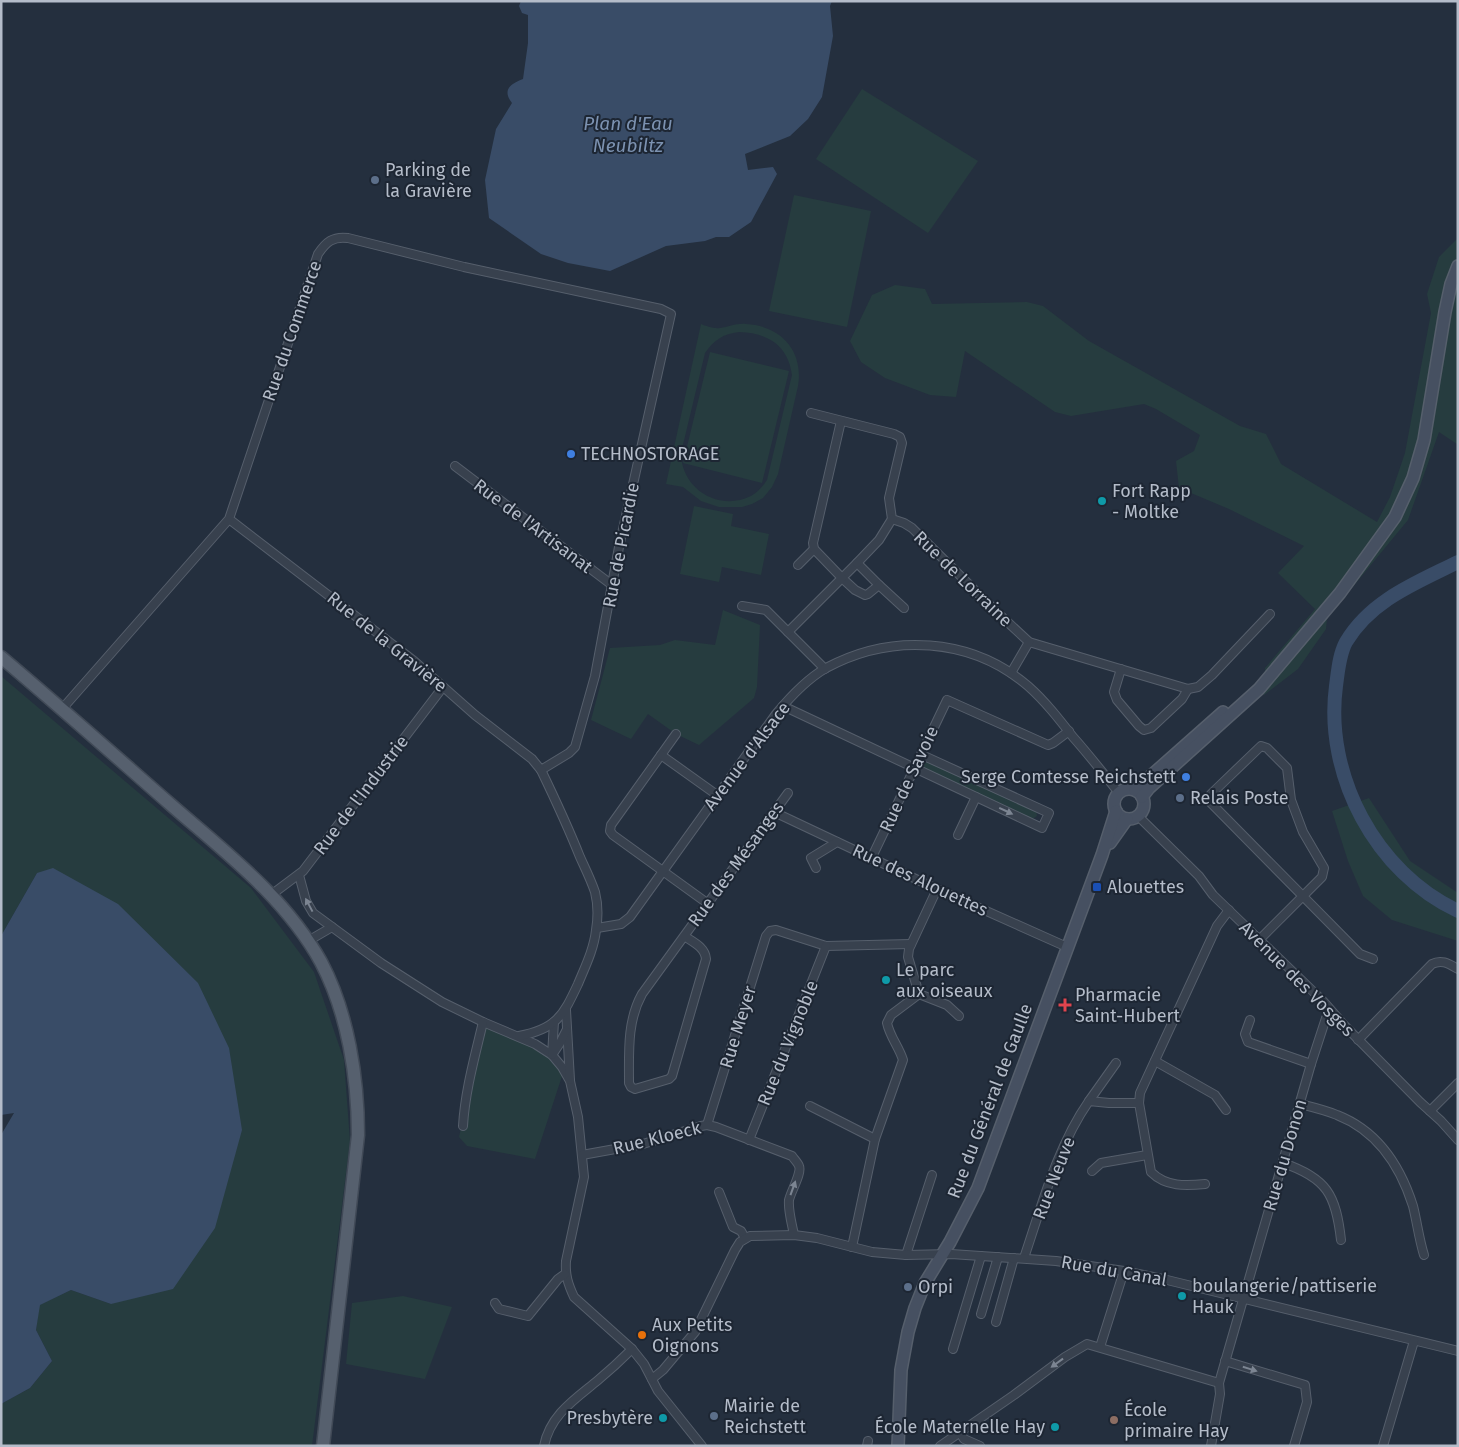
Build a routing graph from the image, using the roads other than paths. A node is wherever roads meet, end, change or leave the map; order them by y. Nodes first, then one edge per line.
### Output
1 (1458, 266) edge
2 (671, 314) joint
3 (811, 414) dead end
4 (841, 421) junction
5 (455, 466) dead end
6 (229, 519) junction
7 (892, 519) junction
8 (814, 549) junction
9 (857, 563) junction
10 (798, 565) dead end
11 (842, 578) junction
12 (879, 584) junction
13 (612, 585) junction
14 (742, 606) dead end
15 (904, 608) dead end
16 (1270, 614) dead end
17 (788, 632) junction
18 (1029, 642) junction
19 (1, 657) edge
20 (825, 669) junction
21 (1121, 669) junction
22 (1011, 673) junction
23 (443, 686) junction
24 (1188, 689) junction
25 (783, 706) junction
26 (62, 709) junction
27 (1069, 731) junction
28 (676, 734) dead end
29 (661, 755) junction
30 (922, 755) junction
31 (915, 768) junction
32 (541, 770) junction
33 (788, 793) dead end
34 (1119, 793) junction
35 (1138, 793) junction
36 (717, 796) junction
37 (976, 797) junction
38 (1116, 811) junction
39 (774, 812) junction
40 (1138, 816) junction
41 (1126, 819) junction
42 (958, 835) dead end
43 (837, 842) junction
44 (1102, 855) junction
45 (871, 858) junction
46 (816, 868) dead end
47 (663, 871) junction
48 (299, 875) junction
49 (937, 889) junction
50 (271, 895) junction
51 (1302, 896) junction
52 (707, 903) junction
53 (1229, 910) junction
54 (332, 928) junction
55 (596, 928) junction
56 (684, 936) junction
57 (1260, 939) junction
58 (308, 941) junction
59 (911, 944) junction
60 (826, 946) junction
61 (1067, 947) junction
62 (1374, 959) dead end
63 (1458, 969) edge
64 (919, 994) junction
65 (566, 1010) junction
66 (1332, 1012) junction
67 (959, 1016) dead end
68 (1250, 1020) dead end
69 (483, 1022) junction
70 (554, 1022) junction
71 (566, 1030) junction
72 (519, 1036) junction
73 (1358, 1040) junction
74 (552, 1055) junction
75 (1155, 1061) junction
76 (1116, 1063) dead end
77 (1311, 1064) junction
78 (570, 1081) junction
79 (1458, 1083) edge
80 (1089, 1101) junction
81 (1139, 1103) junction
82 (1300, 1104) junction
83 (810, 1106) dead end
84 (1226, 1110) dead end
85 (1430, 1111) junction
86 (707, 1125) junction
87 (463, 1126) dead end
88 (875, 1139) junction
89 (750, 1140) junction
90 (1458, 1140) edge
91 (582, 1155) junction
92 (1147, 1155) junction
93 (1283, 1163) junction
94 (1092, 1171) dead end
95 (932, 1175) dead end
96 (1205, 1184) dead end
97 (719, 1192) dead end
98 (794, 1235) junction
99 (746, 1238) junction
100 (1341, 1240) dead end
101 (852, 1247) junction
102 (942, 1254) junction
103 (906, 1255) junction
104 (1424, 1255) dead end
105 (981, 1256) junction
106 (998, 1257) junction
107 (1014, 1258) junction
108 (1024, 1258) junction
109 (1124, 1271) junction
110 (566, 1274) junction
111 (1243, 1300) junction
112 (494, 1303) dead end
113 (981, 1314) dead end
114 (996, 1322) dead end
115 (1414, 1341) junction
116 (1100, 1347) junction
117 (632, 1349) junction
118 (953, 1349) dead end
119 (1458, 1351) edge
120 (1225, 1361) junction
121 (652, 1379) junction
122 (1219, 1383) junction
123 (960, 1433) junction
124 (323, 1446) edge
125 (544, 1446) edge
126 (702, 1446) edge
127 (898, 1446) edge
128 (940, 1446) edge
129 (980, 1446) edge
130 (1211, 1446) edge
131 (1294, 1446) edge
132 (1383, 1446) edge

1 - 35 main road
2 - 6 street, Rue du Commerce
2 - 13 street, Rue de Picardie
3 - 4 street
4 - 7 street
4 - 8 street
5 - 13 street, Rue de l'Artisanat
6 - 23 street, Rue de la Gravière
6 - 26 street, Rue du Commerce
7 - 9 street
7 - 18 street, Rue de Lorraine
8 - 10 street
8 - 11 street
9 - 11 street
9 - 12 street
11 - 12 street
11 - 17 street
12 - 15 street
13 - 32 street, Rue de Picardie
14 - 17 street
16 - 24 street
17 - 20 street
18 - 21 street, Rue de Lorraine
18 - 22 street
19 - 26 main road
20 - 22 street, Avenue d'Alsace
20 - 25 street, Avenue d'Alsace
21 - 24 street, Rue de Lorraine
21 - 24 street
22 - 27 street, Avenue d'Alsace
23 - 32 street, Rue de la Gravière
23 - 48 street, Rue de l'Industrie
25 - 31 street
25 - 36 street, Avenue d'Alsace
26 - 50 main road
27 - 30 street, Rue de Savoie
27 - 34 street, Avenue d'Alsace
28 - 29 street
29 - 36 street
29 - 47 street
30 - 31 street, Rue de Savoie
37 -> 30 street
31 - 37 street
31 - 45 street, Rue de Savoie
32 - 55 street, Rue de la Gravière
33 - 39 street, Rue des Mésanges
34 - 35 main road
34 - 38 main road
35 - 40 main road
36 - 47 street, Avenue d'Alsace
37 - 42 street
38 - 41 main road
38 - 44 main road, Rue du Général de Gaulle
39 - 43 street, Rue des Alouettes
39 - 52 street, Rue des Mésanges
40 - 41 main road
40 - 53 street, Avenue des Vosges
41 - 44 main road, Rue du Général de Gaulle
43 - 45 street, Rue des Alouettes
43 - 46 street
44 - 61 main road, Rue du Général de Gaulle
45 - 49 street, Rue des Alouettes
47 - 52 street
47 - 55 street, Avenue d'Alsace
48 - 50 street, Rue de l'Industrie
54 -> 48 street
49 - 59 street
49 - 61 street, Rue des Alouettes
50 - 58 main road
51 - 51 street
51 - 57 street
51 - 62 street
52 - 56 street, Rue des Mésanges
53 - 57 street, Avenue des Vosges
53 - 75 street
54 - 58 street
54 - 69 street
55 - 65 street
56 - 56 street, Rue des Mésanges
57 - 66 street, Avenue des Vosges
58 - 124 main road
59 - 60 street
59 - 64 street
60 - 86 street, Rue Meyer
60 - 89 street, Rue du Vignoble
61 - 102 main road, Rue du Général de Gaulle
63 - 73 street
64 - 67 street
64 - 88 street
65 - 70 street
65 - 71 street
66 - 73 street, Avenue des Vosges
66 - 77 street, Rue du Donon
68 - 77 street
69 - 72 street
69 - 87 street
70 - 72 street
70 - 74 street
71 - 74 street
71 - 78 street
72 - 74 street
73 - 85 street, Avenue des Vosges
74 - 78 street
75 - 81 street
75 - 84 street
76 - 80 street, Rue Neuve
77 - 82 street, Rue du Donon
78 - 91 street
79 - 85 street
80 - 81 street
80 - 108 street, Rue Neuve
81 - 92 street
82 - 93 street, Rue du Donon
82 - 104 street
83 - 88 street
85 - 90 street, Avenue des Vosges
86 - 89 street, Rue Kloeck
86 - 91 street, Rue Kloeck
88 - 101 street
98 -> 89 street, Rue Kloeck
91 - 110 street
92 - 94 street
92 - 96 street
93 - 100 street
93 - 111 street, Rue du Donon
95 - 103 street
97 - 99 street
98 - 99 street, Rue du Canal
98 - 101 street, Rue du Canal
99 - 121 street
101 - 103 street, Rue du Canal
102 - 103 street, Rue du Canal
102 - 105 street, Rue du Canal
102 - 127 main road, Rue du Général de Gaulle
105 - 106 street, Rue du Canal
105 - 118 street
106 - 107 street, Rue du Canal
106 - 113 street
107 - 108 street, Rue du Canal
107 - 114 street
108 - 109 street, Rue du Canal
109 - 111 street, Rue du Canal
109 - 116 street
110 - 112 street
110 - 117 street
111 - 115 street, Rue du Canal
111 - 120 street, Rue du Donon
115 - 119 street, Rue du Canal
115 - 132 street
116 - 122 street
116 -> 123 street
117 - 121 street
117 - 125 street
120 - 122 street, Rue du Donon
120 -> 131 street
121 - 126 street
122 - 130 street, Rue du Donon
123 - 128 street
123 - 129 street

